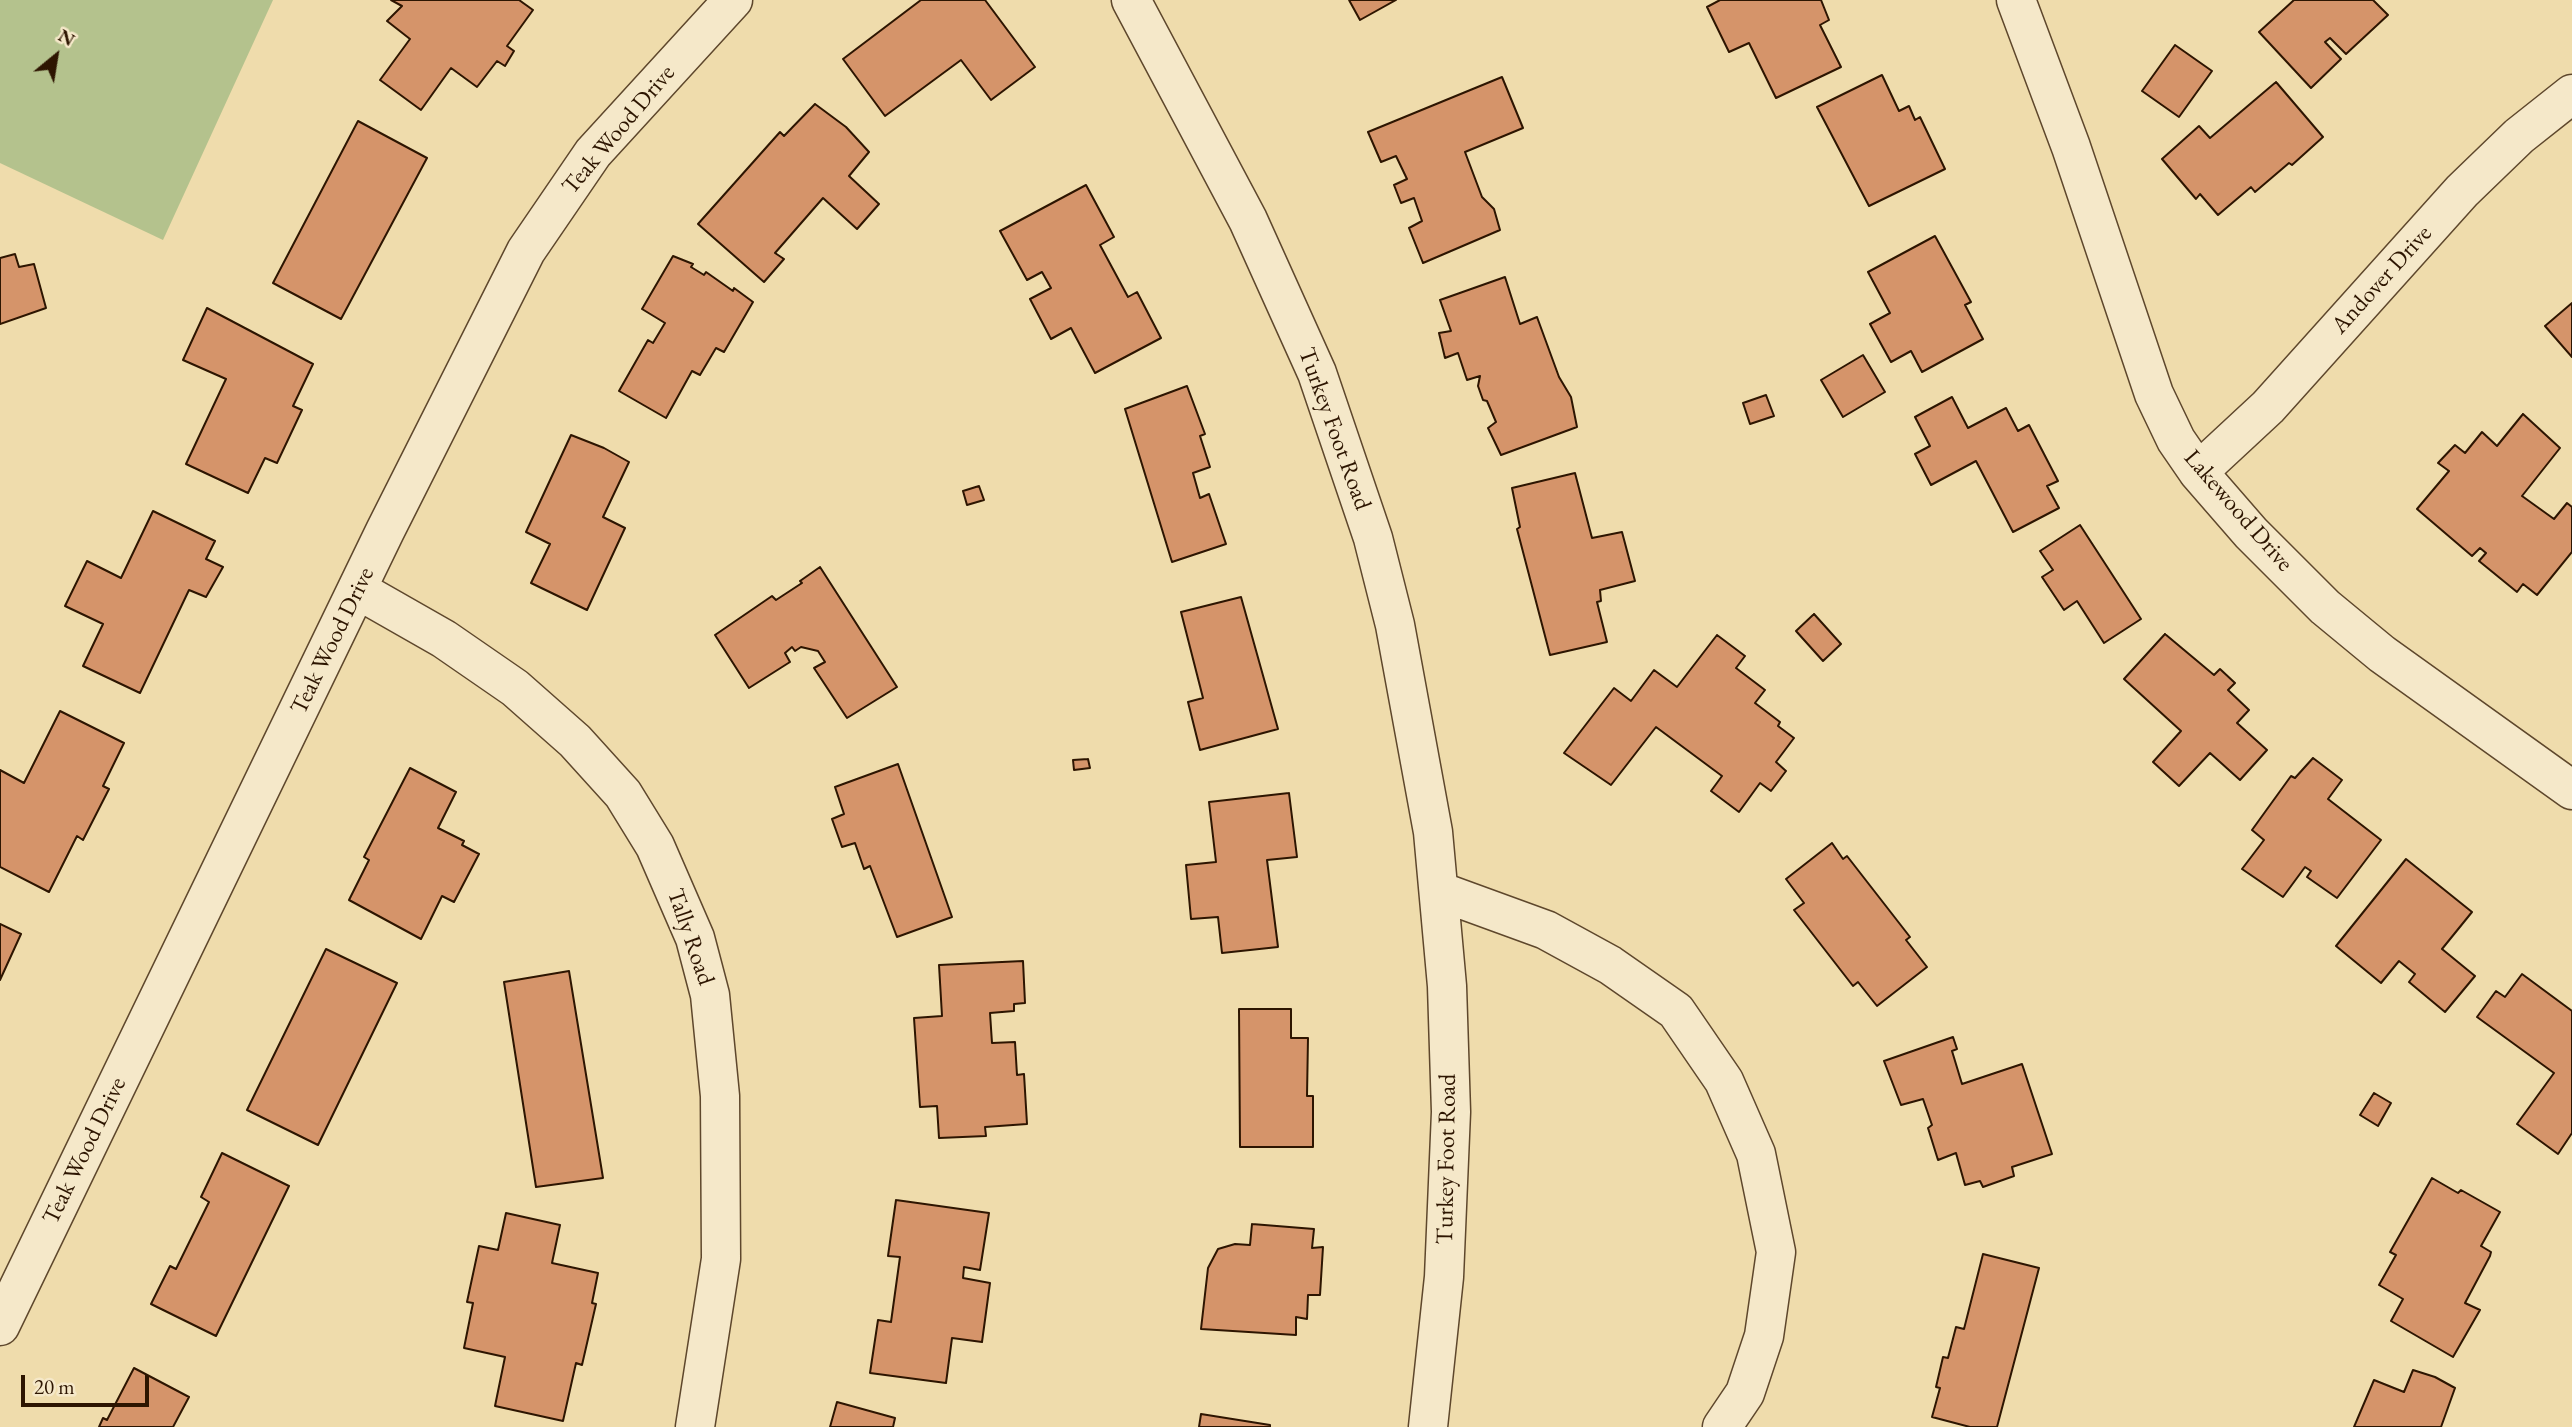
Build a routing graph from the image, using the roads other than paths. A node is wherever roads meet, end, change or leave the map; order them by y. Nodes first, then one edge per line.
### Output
1 (733, 0) edge
2 (1131, 0) edge
3 (2016, 0) edge
4 (2572, 94) edge
5 (2199, 471) junction
6 (358, 590) junction
7 (2572, 790) edge
8 (1439, 891) junction
9 (0, 1326) edge
10 (695, 1427) edge
11 (1428, 1427) edge
12 (1722, 1427) edge

1 - 6 street, Teak Wood Drive
2 - 8 street, Turkey Foot Road
3 - 5 street, Lakewood Drive
4 - 5 street, Andover Drive
5 - 7 street, Lakewood Drive
6 - 9 street, Teak Wood Drive
6 - 10 street, Tally Road
8 - 11 street, Turkey Foot Road
8 - 12 street

